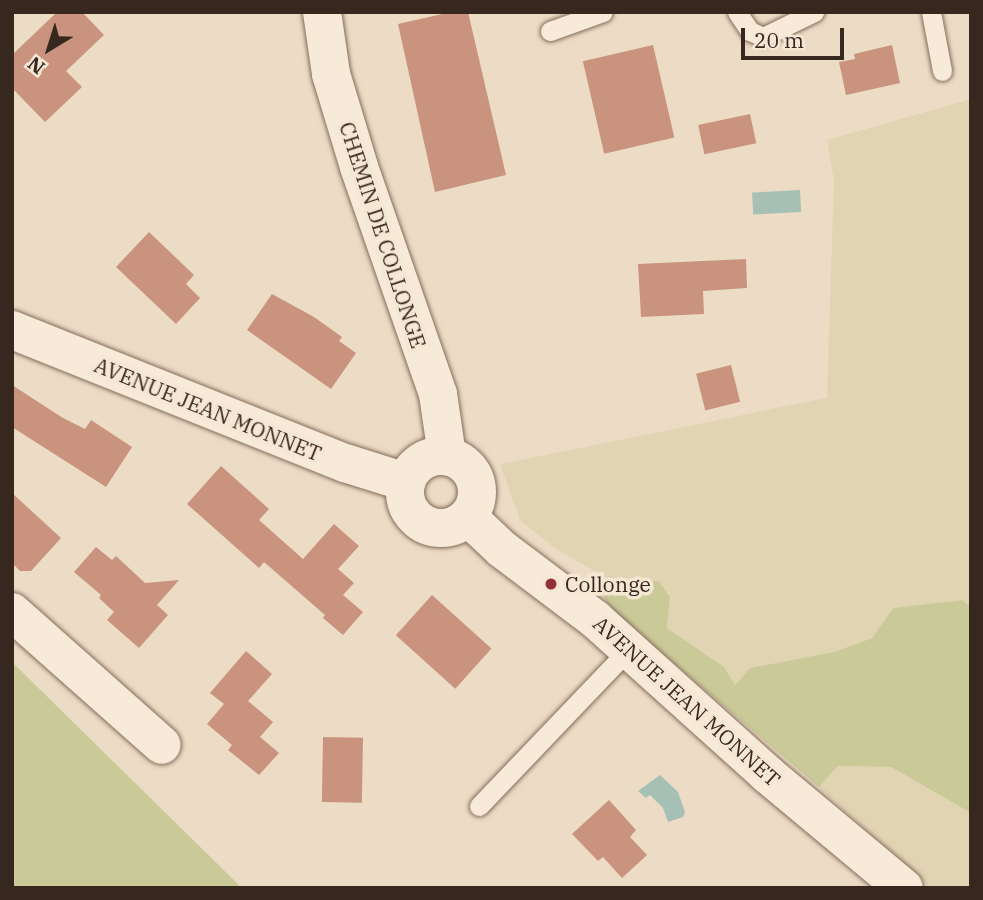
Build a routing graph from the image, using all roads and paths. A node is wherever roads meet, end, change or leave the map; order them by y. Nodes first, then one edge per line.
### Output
1 (322, 12) edge
2 (603, 12) edge
3 (737, 12) edge
4 (814, 12) edge
5 (931, 12) edge
6 (550, 31) dead end
7 (942, 71) dead end
8 (12, 330) edge
9 (447, 456) junction
10 (406, 482) junction
11 (468, 517) junction
12 (12, 612) edge
13 (629, 649) junction
14 (162, 745) dead end
15 (479, 806) dead end
16 (904, 888) edge

1 - 9 street, CHEMIN DE COLLONGE
2 - 6 lane
3 - 4 lane
5 - 7 lane
8 - 10 street, AVENUE JEAN MONNET
9 - 10 street
9 - 11 street
10 - 11 street
11 - 13 street, AVENUE JEAN MONNET
12 - 14 street
13 - 15 lane
13 - 16 street, AVENUE JEAN MONNET

